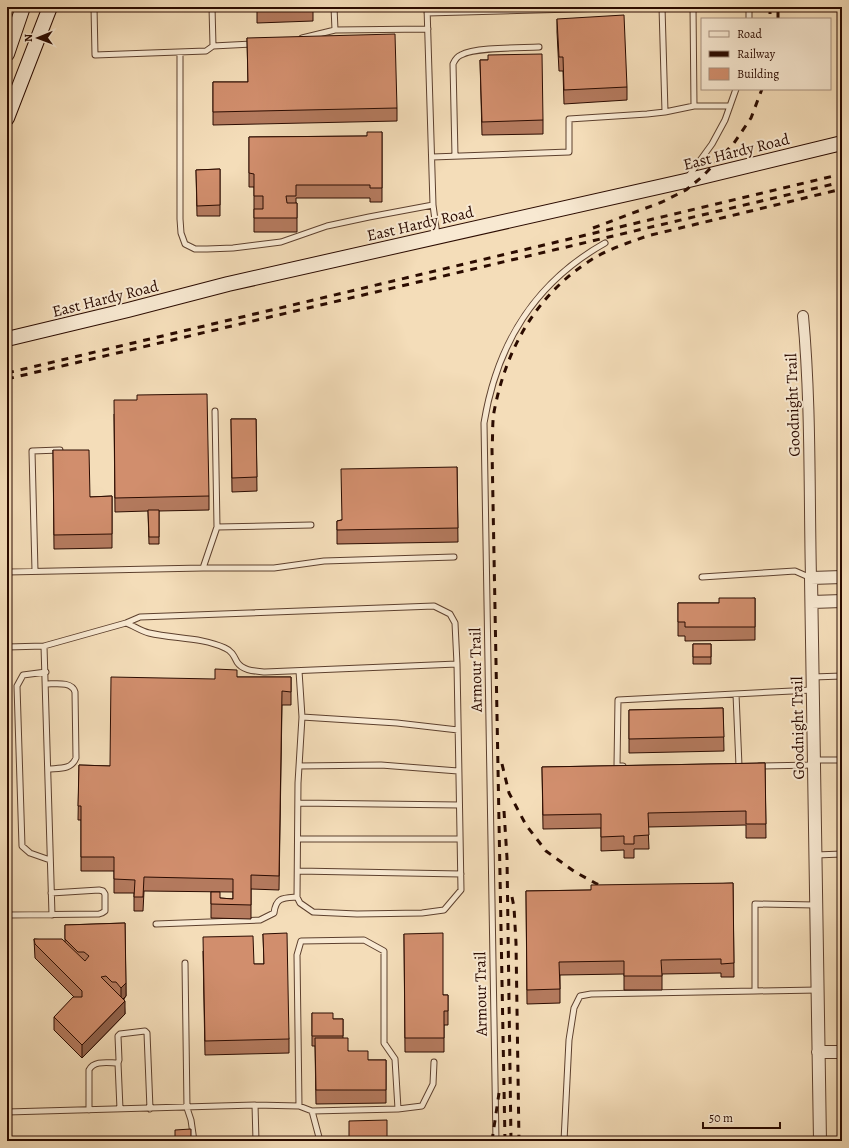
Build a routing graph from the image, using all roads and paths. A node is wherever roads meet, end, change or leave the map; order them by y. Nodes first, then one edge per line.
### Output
1 (23, 7) edge
2 (50, 7) edge
3 (94, 7) edge
4 (212, 7) edge
5 (334, 7) edge
6 (648, 7) edge
7 (662, 7) edge
8 (693, 7) edge
9 (748, 7) edge
10 (427, 10) edge
11 (748, 18) edge
12 (428, 29) junction
13 (334, 30) junction
14 (293, 40) edge
15 (257, 44) edge
16 (213, 46) junction
17 (539, 47) dead end
18 (180, 52) junction
19 (7, 54) edge
20 (12, 87) edge
21 (736, 90) edge
22 (694, 106) junction
23 (730, 106) junction
24 (665, 112) junction
25 (7, 118) edge
26 (842, 143) edge
27 (455, 156) junction
28 (432, 157) junction
29 (685, 181) junction
30 (433, 205) junction
31 (437, 236) junction
32 (605, 243) dead end
33 (803, 316) dead end
34 (7, 338) edge
35 (215, 411) dead end
36 (68, 450) edge
37 (311, 525) dead end
38 (217, 527) junction
39 (454, 557) dead end
40 (203, 568) junction
41 (35, 571) junction
42 (7, 572) edge
43 (702, 577) dead end
44 (842, 577) edge
45 (811, 578) junction
46 (842, 601) edge
47 (812, 602) junction
48 (126, 623) junction
49 (44, 646) junction
50 (7, 647) edge
51 (457, 664) junction
52 (299, 671) junction
53 (46, 672) junction
54 (842, 676) edge
55 (813, 677) junction
56 (46, 684) junction
57 (813, 690) junction
58 (736, 694) junction
59 (302, 717) junction
60 (458, 730) junction
61 (842, 760) edge
62 (813, 763) junction
63 (299, 766) junction
64 (632, 766) edge
65 (731, 766) edge
66 (739, 766) junction
67 (746, 766) edge
68 (754, 766) edge
69 (48, 769) junction
70 (458, 771) junction
71 (298, 803) junction
72 (459, 805) junction
73 (298, 839) junction
74 (460, 839) junction
75 (842, 854) edge
76 (815, 855) junction
77 (50, 860) junction
78 (298, 871) junction
79 (461, 874) junction
80 (51, 893) junction
81 (297, 897) junction
82 (816, 905) junction
83 (52, 914) junction
84 (7, 915) edge
85 (156, 924) dead end
86 (185, 963) dead end
87 (818, 990) junction
88 (755, 991) junction
89 (818, 1052) junction
90 (842, 1052) edge
91 (434, 1062) dead end
92 (118, 1063) junction
93 (255, 1105) junction
94 (299, 1106) junction
95 (187, 1108) junction
96 (120, 1109) junction
97 (150, 1109) junction
98 (398, 1109) junction
99 (89, 1110) junction
100 (312, 1111) junction
101 (7, 1112) edge
102 (194, 1141) edge
103 (256, 1141) edge
104 (320, 1141) edge
105 (496, 1141) edge
106 (564, 1141) edge
107 (820, 1141) edge

1 - 19 main road
2 - 20 main road
3 - 18 lane
4 - 16 lane
5 - 13 lane
6 - 10 lane
7 - 24 lane
8 - 22 lane
9 - 11 lane
10 - 12 lane
12 - 13 lane
12 - 28 lane
13 - 14 lane
15 - 16 lane
16 - 18 lane
17 - 27 lane
18 - 30 lane
20 - 25 main road
21 - 23 lane
22 - 23 lane
22 - 24 lane
23 - 29 lane
24 - 27 lane
26 - 29 main road, East Hardy Road
27 - 28 lane
28 - 30 lane
29 - 31 main road, East Hardy Road
30 - 31 lane
31 - 34 main road, East Hardy Road
32 - 105 lane, Armour Trail
33 - 45 street, Goodnight Trail
35 - 38 lane
36 - 41 lane
37 - 38 lane
38 - 40 lane
39 - 40 lane
40 - 41 lane
41 - 42 lane
43 - 45 lane
44 - 45 street
45 - 47 street, Goodnight Trail
46 - 47 street
47 - 55 street, Goodnight Trail
48 - 49 lane
48 - 51 lane
48 - 52 lane
49 - 50 lane
49 - 53 lane
51 - 52 lane
51 - 60 lane
52 - 59 lane
53 - 56 lane
53 - 77 lane
54 - 55 lane
55 - 57 street, Goodnight Trail
56 - 69 lane
56 - 69 lane
57 - 58 lane
57 - 62 street, Goodnight Trail
58 - 64 lane
58 - 66 lane
59 - 60 lane
59 - 63 lane
60 - 70 lane
61 - 62 lane
62 - 68 lane
62 - 76 street, Goodnight Trail
63 - 70 lane
63 - 71 lane
65 - 66 lane
66 - 67 lane
69 - 77 lane
70 - 72 lane
71 - 72 lane
71 - 73 lane
72 - 74 lane
73 - 74 lane
73 - 78 lane
74 - 79 lane
75 - 76 lane
76 - 82 street, Goodnight Trail
77 - 80 lane
78 - 79 lane
78 - 81 lane
79 - 81 lane
80 - 83 lane
80 - 83 lane
81 - 85 lane
82 - 87 street, Goodnight Trail
82 - 88 lane
83 - 84 lane
86 - 95 lane
87 - 88 lane
87 - 89 street, Goodnight Trail
88 - 106 lane
89 - 90 street
89 - 107 street, Goodnight Trail
91 - 98 lane
92 - 96 lane
92 - 97 lane
92 - 99 lane
93 - 94 lane
93 - 95 lane
93 - 103 lane
94 - 98 lane
94 - 100 lane
95 - 97 lane
95 - 102 lane
96 - 97 lane
96 - 99 lane
98 - 100 lane
99 - 101 lane
100 - 104 lane

